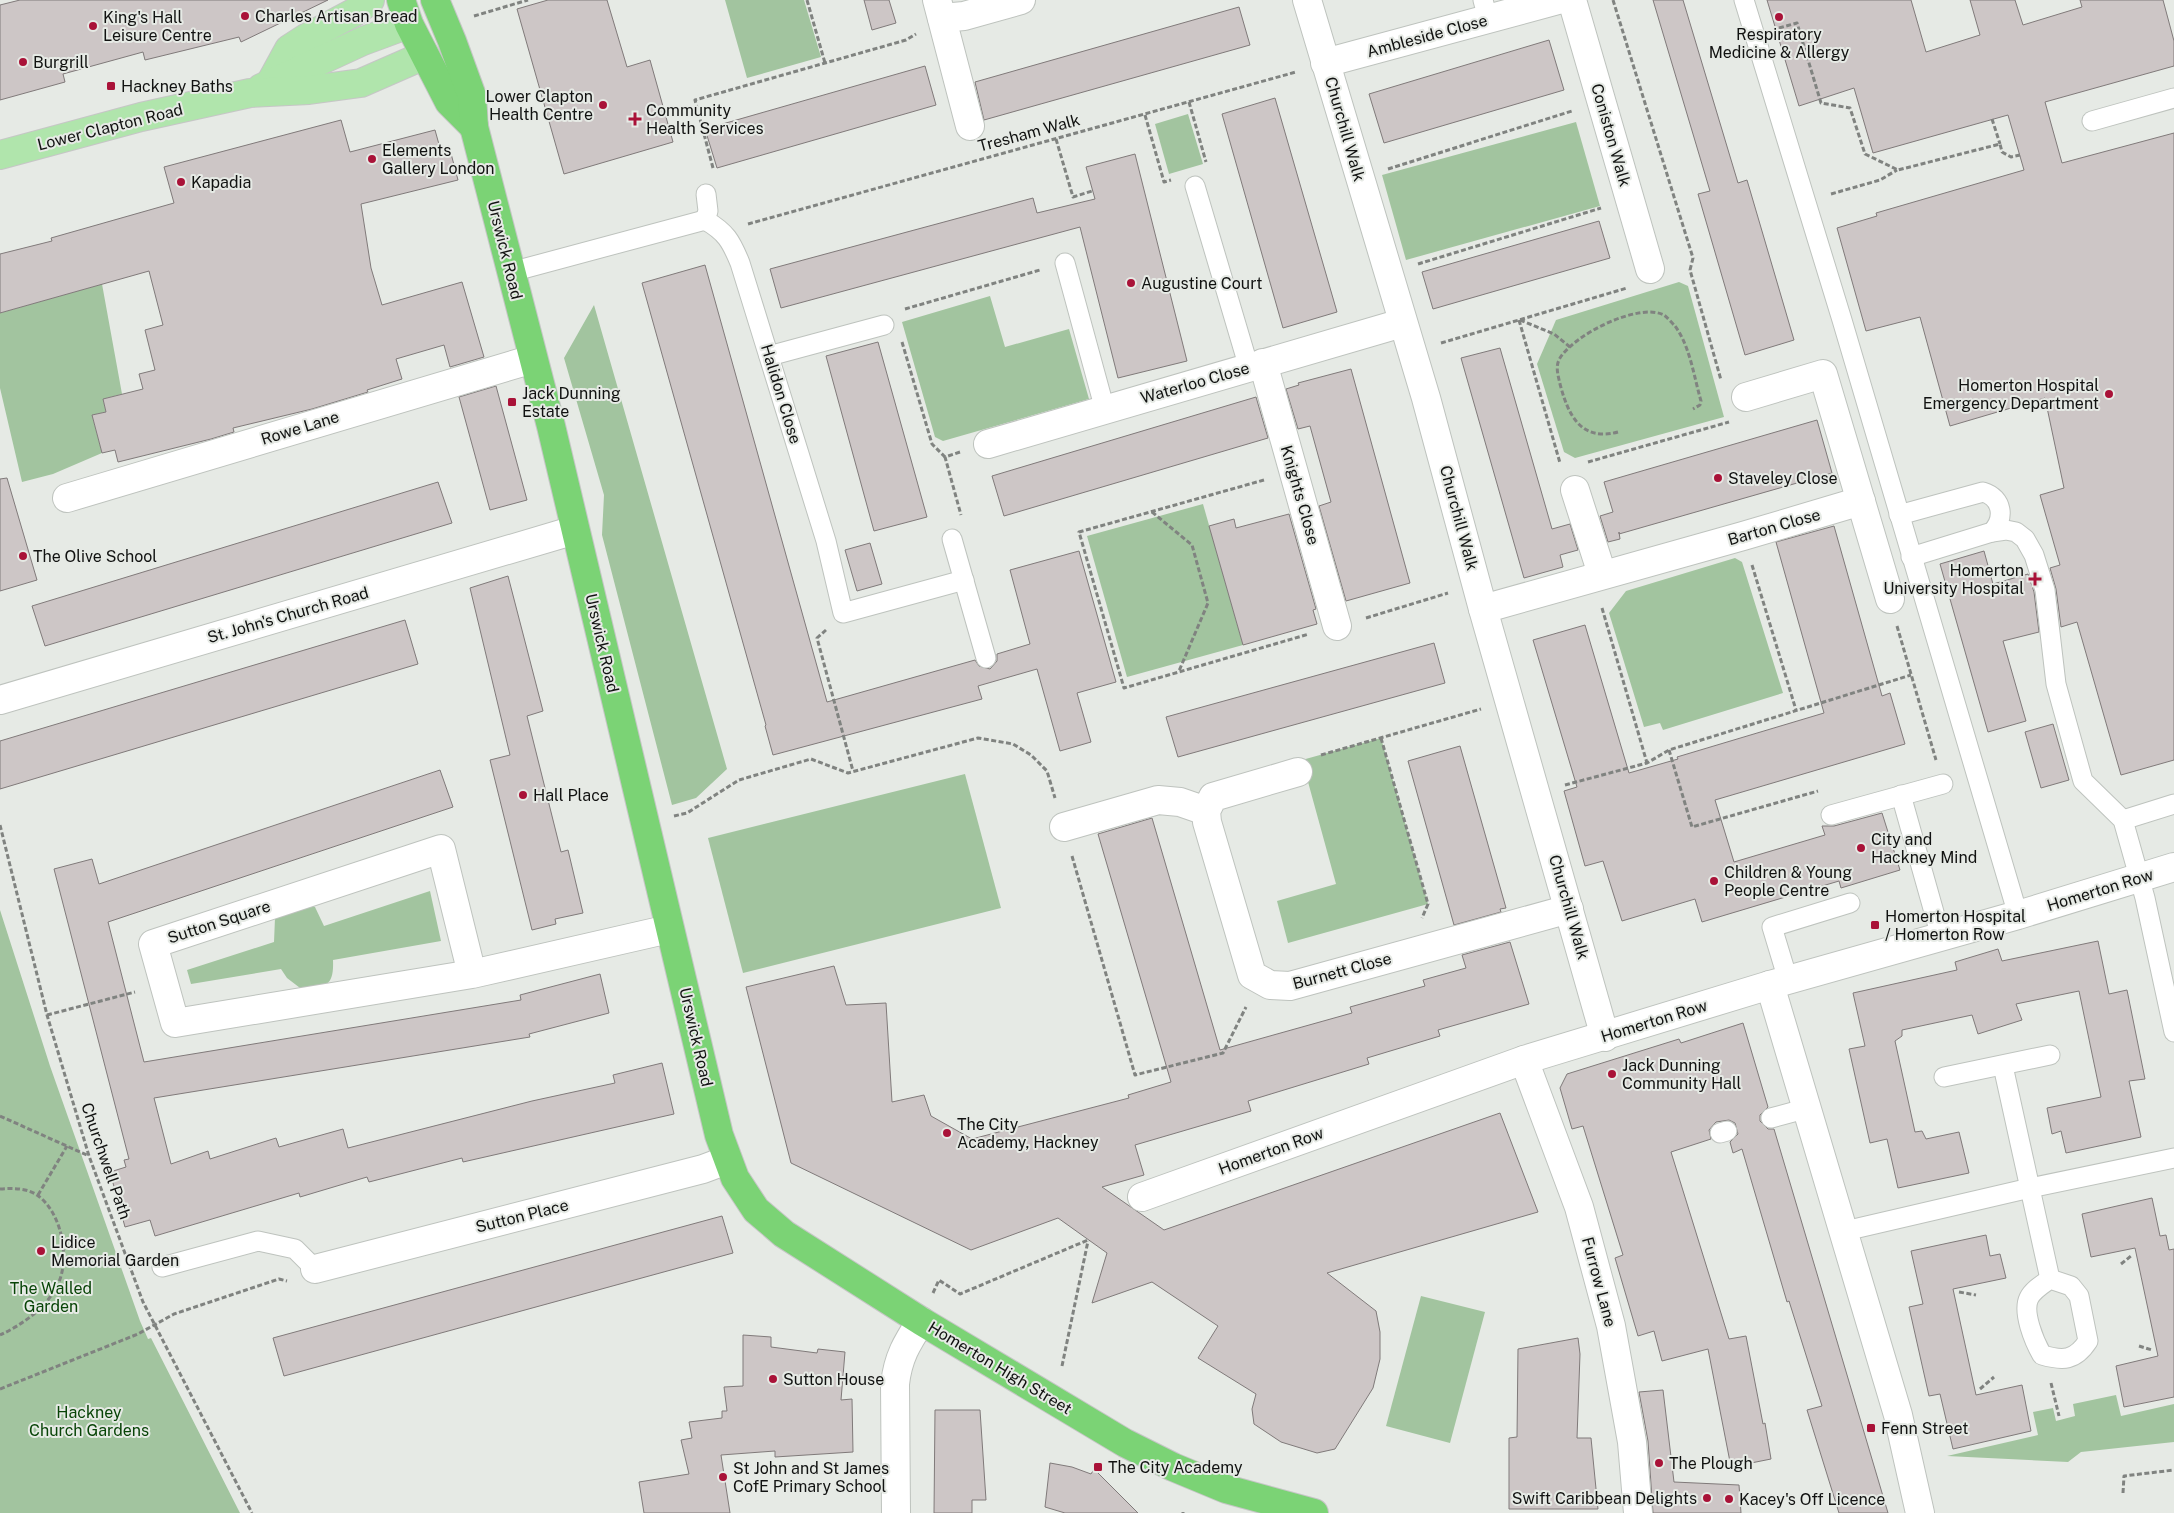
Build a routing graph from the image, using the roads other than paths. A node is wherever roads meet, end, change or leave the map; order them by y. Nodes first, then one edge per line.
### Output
1 (370, 0) edge
2 (1022, 0) edge
3 (1307, 0) edge
4 (1558, 0) edge
5 (1572, 0) edge
6 (1744, 0) edge
7 (438, 7) edge
8 (940, 9) edge
9 (1485, 10) edge
10 (405, 12) edge
11 (452, 41) junction
12 (425, 55) junction
13 (1326, 64) junction
14 (261, 88) junction
15 (2174, 98) edge
16 (2092, 121) dead end
17 (970, 126) dead end
18 (474, 127) junction
19 (0, 155) edge
20 (1193, 180) road end
21 (706, 194) dead end
22 (705, 220) junction
23 (1065, 263) dead end
24 (511, 272) junction
25 (1642, 278) road end
26 (1402, 323) junction
27 (884, 326) dead end
28 (769, 356) junction
29 (533, 359) junction
30 (1256, 365) junction
31 (1746, 397) dead end
32 (1105, 410) junction
33 (988, 444) road end
34 (1572, 474) road end
35 (68, 498) dead end
36 (1861, 501) junction
37 (1899, 515) junction
38 (575, 530) junction
39 (1992, 532) junction
40 (952, 539) road end
41 (1911, 557) junction
42 (1597, 576) junction
43 (964, 580) junction
44 (1890, 599) road end
45 (1483, 608) junction
46 (1337, 626) road end
47 (986, 658) dead end
48 (0, 700) edge
49 (1298, 772) road end
50 (1943, 784) road end
51 (1901, 796) junction
52 (2174, 804) edge
53 (1206, 811) junction
54 (1831, 815) dead end
55 (2123, 820) junction
56 (1064, 827) road end
57 (2174, 867) edge
58 (2139, 878) junction
59 (1850, 904) dead end
60 (1569, 909) junction
61 (2018, 915) junction
62 (669, 929) junction
63 (1942, 937) junction
64 (472, 974) junction
65 (1779, 983) junction
66 (2174, 1032) edge
67 (1605, 1037) junction
68 (2050, 1055) dead end
69 (1524, 1060) junction
70 (2004, 1066) junction
71 (1944, 1078) dead end
72 (1808, 1108) junction
73 (1771, 1118) dead end
74 (2174, 1158) edge
75 (727, 1160) junction
76 (2030, 1188) junction
77 (1142, 1197) dead end
78 (1845, 1231) junction
79 (162, 1267) dead end
80 (315, 1269) joint
81 (2050, 1280) dead end
82 (921, 1321) junction
83 (896, 1513) edge
84 (1314, 1513) edge
85 (1638, 1513) edge
86 (1920, 1513) edge

1 - 14 main road
2 - 8 street
3 - 13 street, Churchill Walk
4 - 9 street, Ambleside Close
5 - 25 street, Coniston Walk
6 - 37 lane
7 - 10 highway, Lower Clapton Road
7 - 11 highway, Lower Clapton Road
8 - 17 street
9 - 13 street, Ambleside Close
10 - 12 highway
10 - 14 main road, Lower Clapton Road
11 - 12 highway, Lower Clapton Road
11 - 18 highway, Urswick Road
12 - 14 main road, Lower Clapton Road
12 - 18 highway
13 - 26 street, Churchill Walk
14 - 19 main road, Lower Clapton Road
15 - 16 lane
18 - 24 highway, Urswick Road
20 - 30 lane
21 - 22 lane
22 - 24 lane
22 - 28 lane, Halidon Close
23 - 32 lane
24 - 29 highway, Urswick Road
26 - 30 street, Waterloo Close
26 - 45 street, Churchill Walk
27 - 28 lane
28 - 43 lane, Halidon Close
29 - 35 street, Rowe Lane
29 - 38 highway, Urswick Road
30 - 32 street, Waterloo Close
30 - 46 street, Knights Close
31 - 36 street
32 - 33 street, Waterloo Close
34 - 42 street
36 - 42 street, Barton Close
36 - 44 street
37 - 39 lane
37 - 41 lane
38 - 48 street, St. John's Church Road
38 - 62 highway, Urswick Road
39 - 41 lane
39 - 55 lane
40 - 43 lane
41 - 61 lane
42 - 45 street, Barton Close
43 - 47 lane
45 - 60 street, Churchill Walk
49 - 53 street
50 - 51 lane
51 - 54 lane
51 - 63 lane
52 - 55 lane
53 - 56 street
53 - 60 street, Burnett Close
55 - 58 lane
57 - 58 street, Homerton Row
58 - 61 street, Homerton Row
58 - 66 lane
59 - 65 lane
60 - 67 street, Churchill Walk
61 - 63 street, Homerton Row
62 - 64 street, Sutton Square
62 - 75 highway, Urswick Road
63 - 65 street, Homerton Row
64 - 64 street, Sutton Square
65 - 67 street, Homerton Row
65 - 72 street
67 - 69 street, Homerton Row
68 - 70 lane
69 - 77 street, Homerton Row
69 - 85 street, Furrow Lane
70 - 71 lane
70 - 76 lane
72 - 73 lane
72 - 78 street
74 - 76 lane
75 - 80 street, Sutton Place
75 - 82 highway, Homerton High Street
76 - 78 lane
76 - 81 lane
78 - 86 street
79 - 80 lane
82 - 83 street
82 - 84 highway, Homerton High Street

